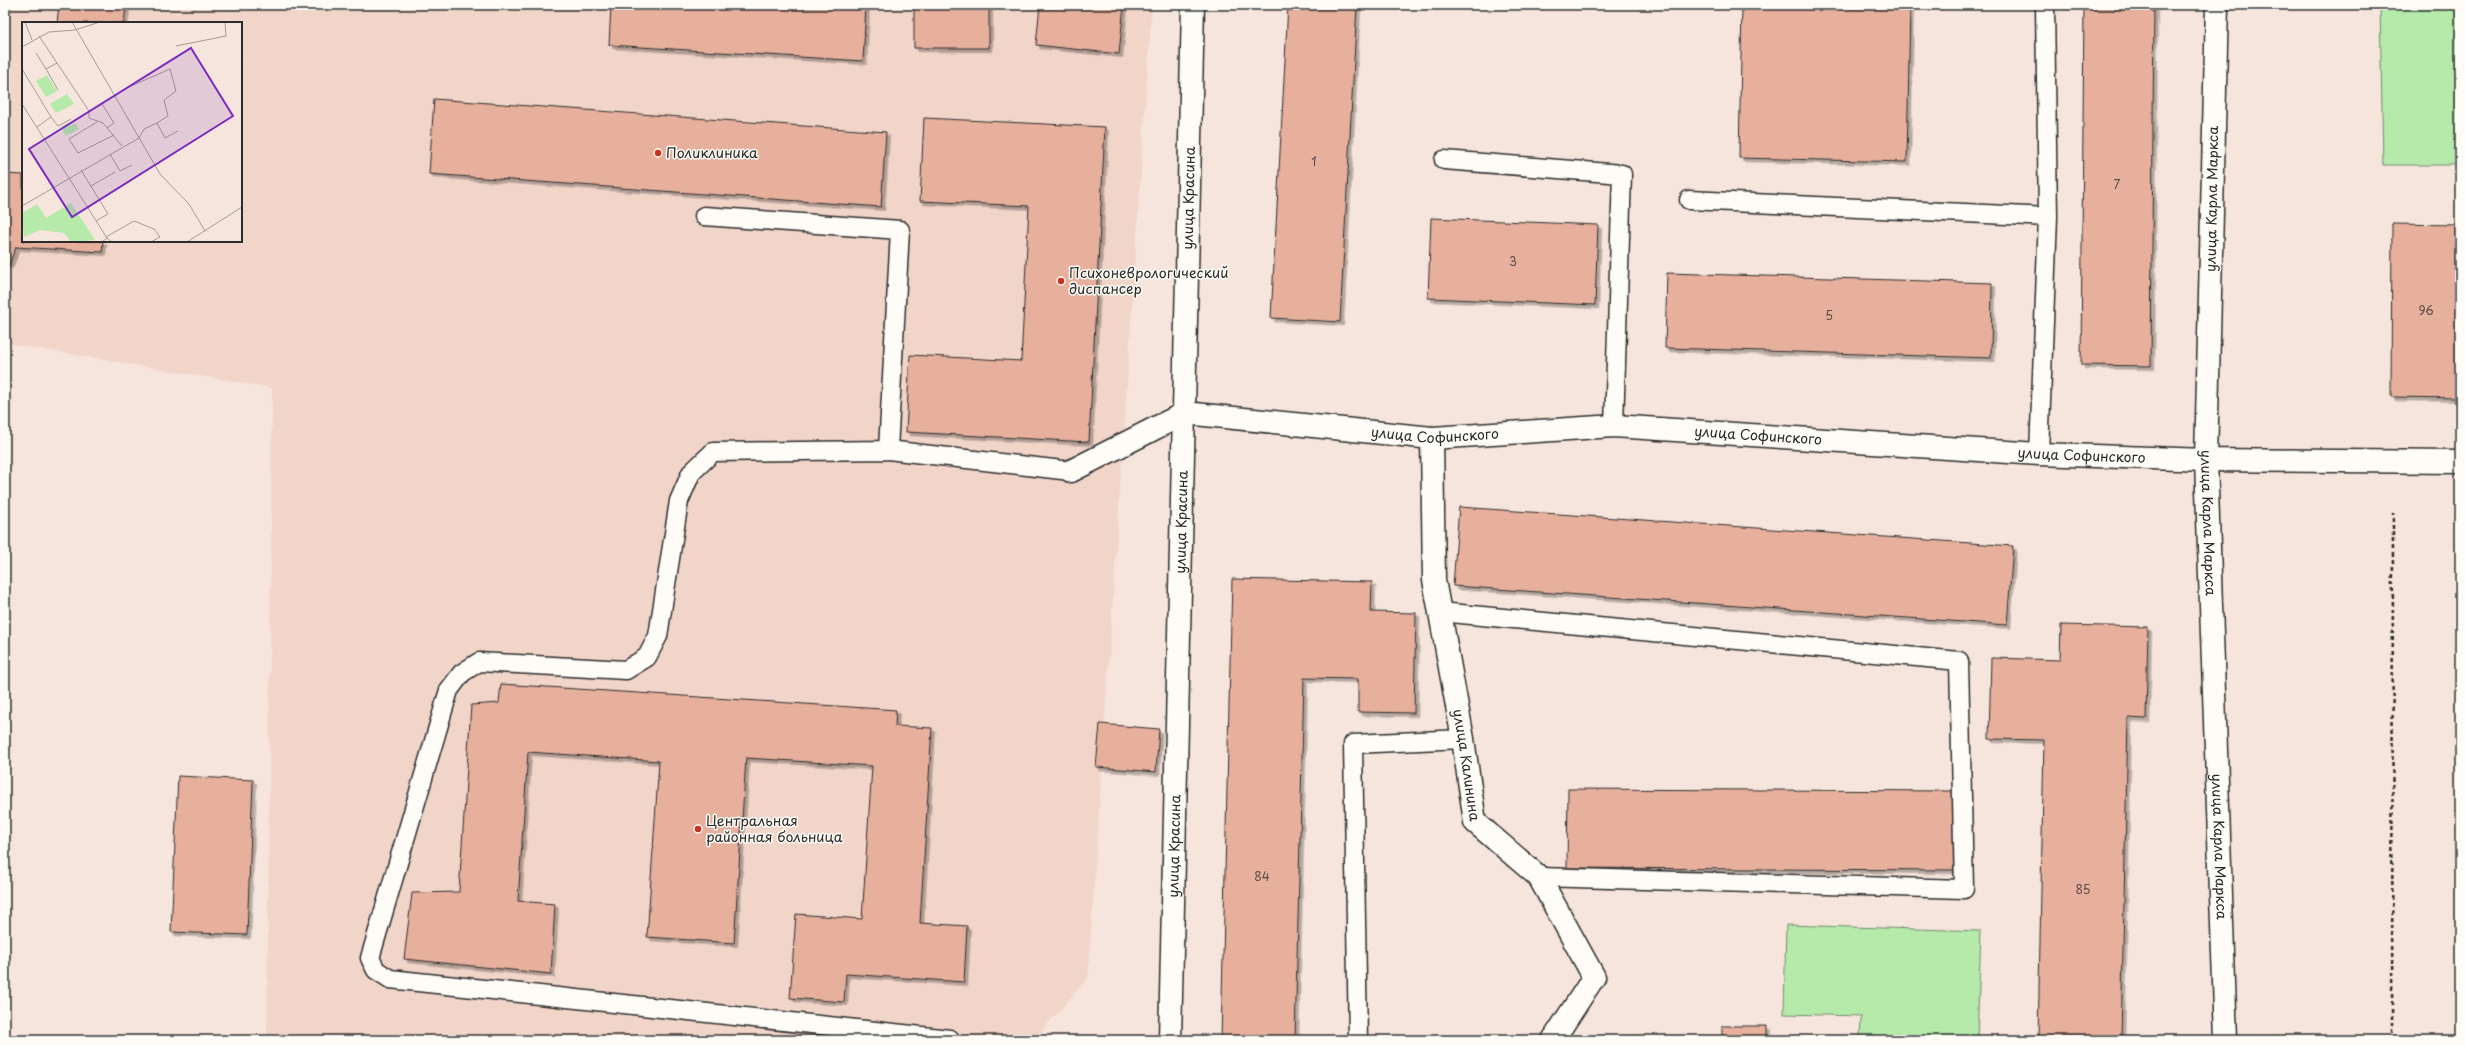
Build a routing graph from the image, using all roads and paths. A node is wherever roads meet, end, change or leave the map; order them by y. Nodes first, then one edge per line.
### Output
1 (1193, 5) edge
2 (2045, 5) edge
3 (2217, 5) edge
4 (1444, 160) dead end
5 (1689, 200) dead end
6 (704, 216) dead end
7 (2048, 217) junction
8 (1185, 413) junction
9 (1614, 426) junction
10 (1432, 438) junction
11 (888, 450) junction
12 (2039, 454) junction
13 (2206, 460) junction
14 (2460, 462) edge
15 (1071, 471) joint
16 (2393, 513) dead end
17 (1440, 612) junction
18 (1463, 739) junction
19 (1539, 877) junction
20 (950, 1040) edge
21 (1170, 1040) edge
22 (1358, 1040) edge
23 (1553, 1040) edge
24 (2226, 1040) edge
25 (2392, 1040) edge

1 - 8 street, улица Красина
2 - 7 lane
3 - 13 street, улица Карла Маркса
4 - 9 lane
5 - 7 lane
6 - 11 lane
7 - 12 lane
8 - 10 street, улица Софинского
8 - 15 street
8 - 21 street, улица Красина
9 - 10 street, улица Софинского
9 - 12 street, улица Софинского
10 - 17 street, улица Калинина
11 - 15 lane
11 - 20 lane
12 - 13 street, улица Софинского
13 - 14 street, улица Софинского
13 - 24 street, улица Карла Маркса
16 - 25 path
17 - 18 street, улица Калинина
17 - 19 lane
18 - 19 street, улица Калинина
18 - 22 lane
19 - 23 street, улица Калинина

